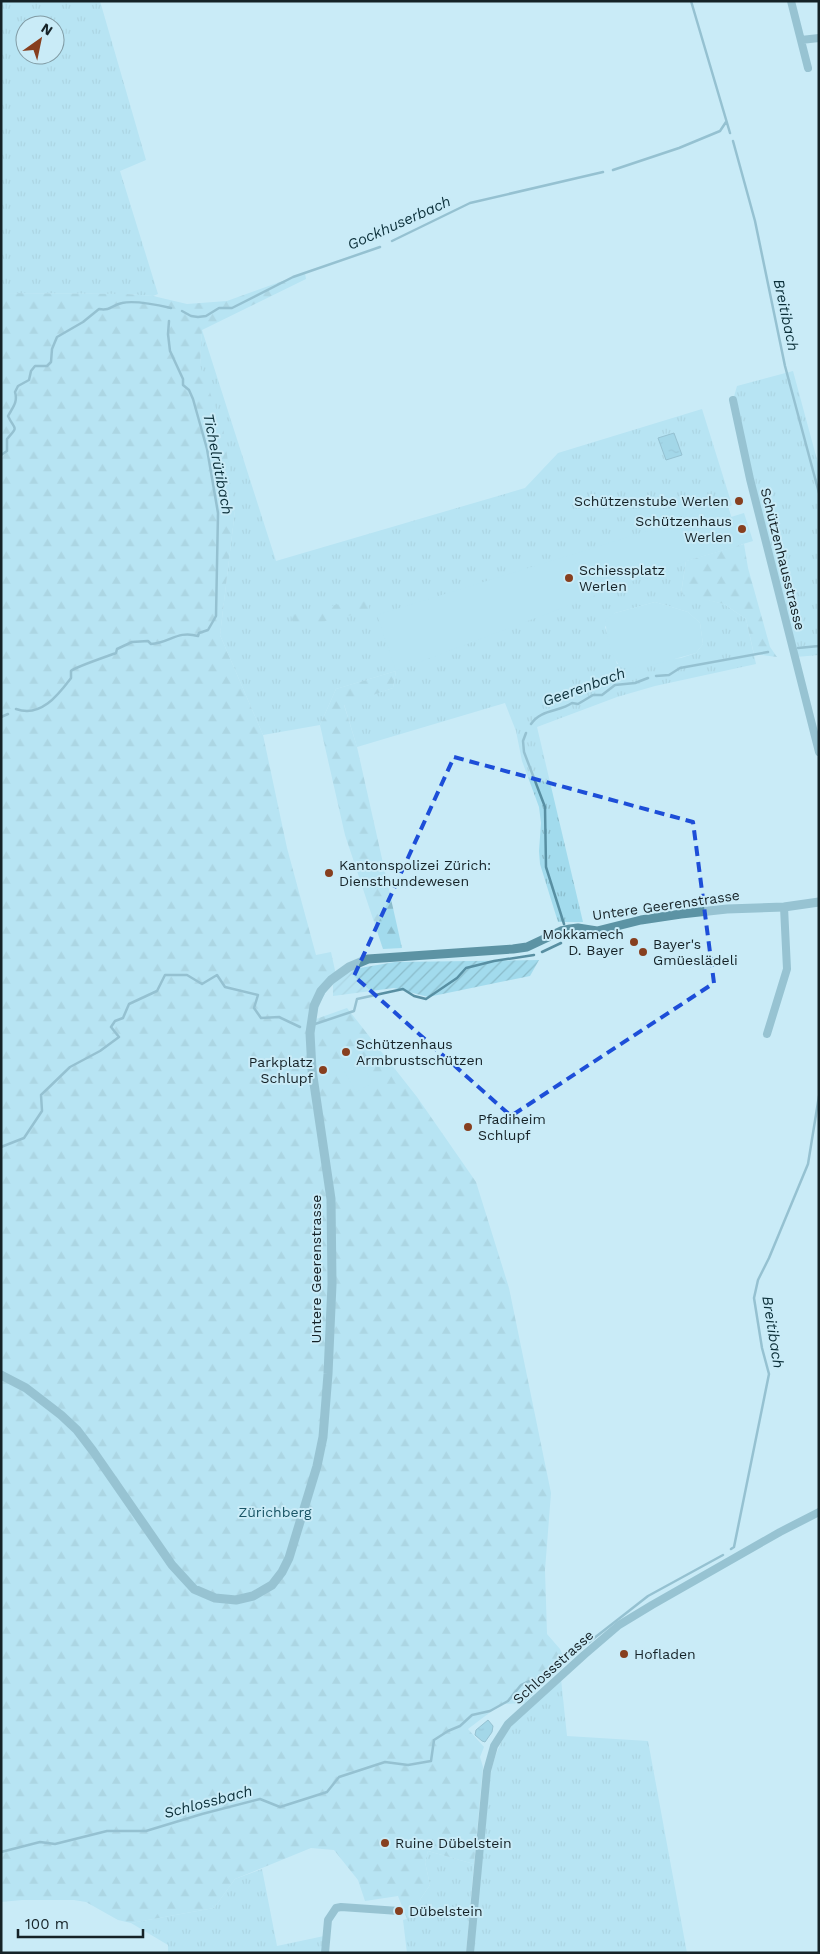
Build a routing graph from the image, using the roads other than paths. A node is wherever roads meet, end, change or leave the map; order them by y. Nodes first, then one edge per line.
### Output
1 (791, 1) edge
2 (819, 38) edge
3 (801, 40) junction
4 (808, 68) dead end
5 (733, 400) dead end
6 (819, 752) edge
7 (819, 902) edge
8 (784, 908) junction
9 (767, 1034) dead end
10 (1, 1374) edge
11 (819, 1512) edge
12 (399, 1911) dead end
13 (326, 1953) edge
14 (470, 1953) edge

1 - 3 street
2 - 3 street
3 - 4 street
5 - 6 street, Schützenhausstrasse
7 - 8 street, Untere Geerenstrasse
8 - 9 street
8 - 10 street, Untere Geerenstrasse
11 - 14 street, Schlossstrasse
12 - 13 street

